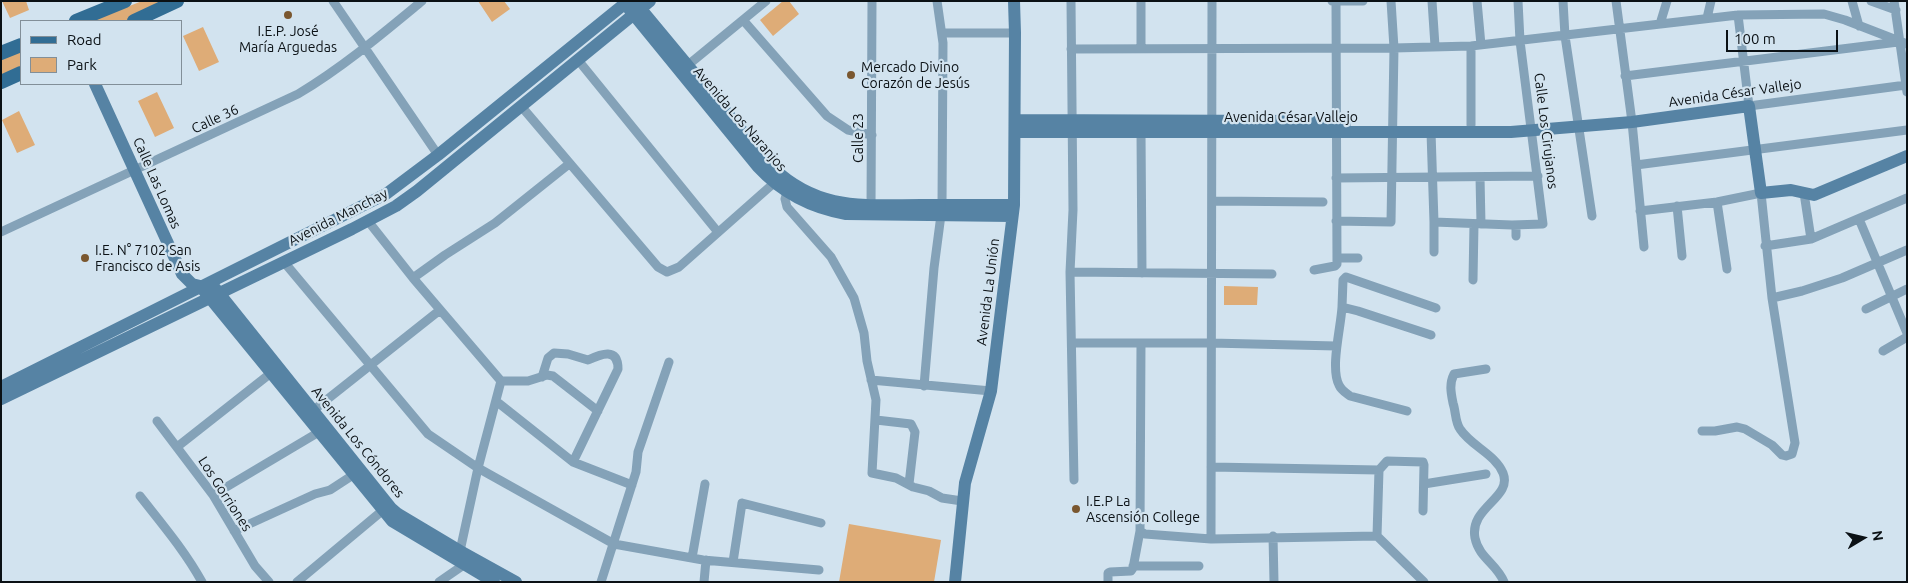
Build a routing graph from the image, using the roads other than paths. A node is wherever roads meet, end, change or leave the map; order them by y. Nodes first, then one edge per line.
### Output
1 (125, 1) edge
2 (177, 1) edge
3 (333, 1) edge
4 (422, 1) edge
5 (766, 1) edge
6 (872, 1) edge
7 (937, 1) edge
8 (1014, 1) edge
9 (1071, 1) edge
10 (1141, 1) edge
11 (1212, 1) edge
12 (1332, 1) edge
13 (1336, 1) edge
14 (1363, 1) edge
15 (1391, 1) edge
16 (1432, 1) edge
17 (1477, 1) edge
18 (1518, 1) edge
19 (1563, 1) edge
20 (1616, 1) edge
21 (1667, 1) edge
22 (1711, 1) edge
23 (1852, 1) edge
24 (1871, 1) edge
25 (634, 5) edge
26 (1896, 9) edge
27 (1738, 15) junction
28 (1907, 17) edge
29 (1707, 18) junction
30 (78, 20) edge
31 (136, 20) edge
32 (743, 20) junction
33 (1660, 24) junction
34 (1859, 26) junction
35 (1619, 29) junction
36 (942, 33) junction
37 (1015, 33) junction
38 (1566, 36) junction
39 (1520, 41) junction
40 (1903, 43) edge
41 (20, 45) edge
42 (1482, 45) junction
43 (1435, 46) junction
44 (1471, 46) junction
45 (1337, 48) junction
46 (1394, 48) junction
47 (365, 49) junction
48 (1071, 49) junction
49 (1141, 49) junction
50 (1212, 49) junction
51 (1, 53) edge
52 (578, 60) junction
53 (1743, 62) junction
54 (688, 65) junction
55 (20, 72) edge
56 (1625, 76) junction
57 (1, 82) edge
58 (95, 85) edge
59 (1906, 89) edge
60 (521, 106) junction
61 (1749, 106) junction
62 (1632, 122) junction
63 (1471, 125) junction
64 (1015, 126) junction
65 (1071, 126) junction
66 (1211, 126) junction
67 (1573, 126) junction
68 (1337, 127) junction
69 (1393, 127) junction
70 (1531, 129) junction
71 (1907, 130) edge
72 (1141, 132) junction
73 (1430, 132) junction
74 (872, 135) junction
75 (1755, 150) junction
76 (438, 155) junction
77 (1907, 156) edge
78 (569, 164) junction
79 (1636, 165) junction
80 (136, 171) junction
81 (1538, 176) junction
82 (1433, 177) junction
83 (1480, 177) junction
84 (1336, 178) junction
85 (1392, 178) junction
86 (774, 183) junction
87 (786, 192) junction
88 (1761, 193) junction
89 (1804, 193) junction
90 (1212, 201) junction
91 (1906, 201) edge
92 (1323, 202) dead end
93 (1717, 202) junction
94 (1677, 206) junction
95 (871, 210) junction
96 (941, 210) junction
97 (1013, 210) junction
98 (1640, 211) junction
99 (1592, 216) dead end
100 (1859, 219) junction
101 (368, 221) junction
102 (1336, 222) junction
103 (1434, 222) junction
104 (1478, 224) junction
105 (1516, 225) junction
106 (718, 231) junction
107 (1, 232) edge
108 (1516, 236) dead end
109 (1811, 239) junction
110 (1644, 246) dead end
111 (1765, 246) junction
112 (1907, 250) edge
113 (1434, 252) dead end
114 (1682, 256) dead end
115 (1337, 258) junction
116 (1358, 258) dead end
117 (284, 262) junction
118 (1876, 262) junction
119 (1727, 269) dead end
120 (1314, 270) dead end
121 (1070, 272) junction
122 (1142, 273) junction
123 (1212, 274) junction
124 (1272, 274) dead end
125 (414, 278) junction
126 (1473, 280) dead end
127 (205, 283) junction
128 (1907, 289) edge
129 (215, 296) junction
130 (1891, 296) junction
131 (1772, 298) junction
132 (1342, 307) junction
133 (1436, 308) dead end
134 (1866, 309) dead end
135 (440, 310) junction
136 (1907, 333) edge
137 (1431, 335) dead end
138 (1907, 337) edge
139 (1072, 343) junction
140 (1141, 343) junction
141 (1211, 343) junction
142 (1336, 346) junction
143 (1884, 351) dead end
144 (669, 362) dead end
145 (370, 366) junction
146 (1486, 369) dead end
147 (271, 373) junction
148 (542, 377) junction
149 (871, 380) junction
150 (501, 381) junction
151 (924, 386) junction
152 (1, 387) edge
153 (990, 391) junction
154 (1, 399) edge
155 (496, 401) junction
156 (598, 411) junction
157 (1407, 411) dead end
158 (309, 413) junction
159 (876, 420) junction
160 (157, 421) dead end
161 (1702, 431) dead end
162 (319, 432) junction
163 (177, 447) junction
164 (573, 462) junction
165 (1211, 467) junction
166 (478, 468) junction
167 (1379, 470) junction
168 (1486, 474) dead end
169 (353, 475) junction
170 (1074, 480) dead end
171 (704, 484) dead end
172 (908, 484) junction
173 (1424, 484) junction
174 (632, 485) junction
175 (213, 495) junction
176 (140, 496) dead end
177 (962, 501) junction
178 (382, 511) junction
179 (1422, 511) dead end
180 (821, 523) dead end
181 (234, 531) junction
182 (1140, 531) junction
183 (1273, 536) junction
184 (1377, 536) junction
185 (1211, 539) junction
186 (614, 544) junction
187 (460, 551) junction
188 (692, 558) junction
189 (706, 560) junction
190 (733, 562) junction
191 (465, 564) junction
192 (1134, 566) junction
193 (1199, 566) dead end
194 (819, 570) dead end
195 (202, 582) edge
196 (269, 582) edge
197 (297, 582) edge
198 (439, 582) edge
199 (494, 582) edge
200 (516, 582) edge
201 (601, 582) edge
202 (704, 582) edge
203 (955, 582) edge
204 (1108, 582) edge
205 (1274, 582) edge
206 (1424, 582) edge
207 (1504, 582) edge

1 - 30 main road
2 - 31 main road
3 - 47 street
4 - 47 street, Calle 36
5 - 32 street
6 - 74 street, Calle 23
7 - 36 street
8 - 37 street, Avenida La Unión
9 - 48 street
10 - 49 street
11 - 50 street
12 - 13 street
13 - 14 street
13 - 45 street
15 - 46 street
16 - 43 street
17 - 42 street
18 - 39 street, Calle Los Cirujanos
19 - 38 street
20 - 35 street
21 - 33 street
22 - 29 street
23 - 34 street
24 - 26 street
25 - 52 street, Avenida Manchay
25 - 54 street, Avenida Los Naranjos
25 - 76 street, Avenida Manchay
25 - 86 street, Avenida Los Naranjos
26 - 28 street
26 - 40 street
27 - 29 street
27 - 34 street
27 - 53 street
29 - 33 street
32 - 54 street
32 - 74 street
33 - 35 street
34 - 40 street
35 - 38 street
35 - 56 street
36 - 37 street
36 - 96 street
37 - 64 street, Avenida La Unión
38 - 39 street
38 - 67 street
39 - 42 street
39 - 70 street, Calle Los Cirujanos
40 - 53 street
40 - 59 street
41 - 51 main road
42 - 44 street
43 - 44 street
43 - 46 street
44 - 63 street
45 - 46 street
45 - 50 street
45 - 68 street
46 - 69 street
47 - 76 street
47 - 80 street, Calle 36
48 - 49 street
48 - 65 street
49 - 50 street
50 - 66 street
52 - 60 street, Avenida Manchay
52 - 106 street
53 - 56 street
53 - 61 street
54 - 95 street, Avenida Los Naranjos
55 - 57 main road
56 - 62 street
58 - 80 street, Calle Las Lomas
59 - 61 street, Avenida César Vallejo
60 - 78 street
60 - 101 street, Avenida Manchay
61 - 62 street, Avenida César Vallejo
61 - 75 street
62 - 67 street, Avenida César Vallejo
62 - 79 street
63 - 69 street, Avenida César Vallejo
63 - 70 street, Avenida César Vallejo
64 - 65 street, Avenida César Vallejo
64 - 97 street, Avenida La Unión
65 - 66 street, Avenida César Vallejo
65 - 72 street, Avenida César Vallejo
65 - 121 street
66 - 68 street, Avenida César Vallejo
66 - 72 street, Avenida César Vallejo
66 - 90 street
67 - 70 street, Avenida César Vallejo
67 - 99 street
68 - 69 street, Avenida César Vallejo
68 - 84 street
69 - 73 street, Avenida César Vallejo
69 - 85 street
70 - 73 street, Avenida César Vallejo
70 - 81 street, Calle Los Cirujanos
71 - 75 street
72 - 122 street
73 - 82 street
74 - 95 street, Calle 23
75 - 79 street
75 - 88 street
76 - 127 street, Avenida Manchay
77 - 89 street
78 - 106 street
78 - 125 street
79 - 98 street
80 - 107 street, Calle 36
80 - 127 street, Calle Las Lomas
81 - 83 street
81 - 105 street, Calle Los Cirujanos
82 - 83 street
82 - 85 street
82 - 103 street
83 - 104 street
84 - 85 street
84 - 102 street
85 - 102 street
86 - 87 street, Avenida Los Naranjos
86 - 106 street
87 - 95 street, Avenida Los Naranjos
87 - 149 street
88 - 89 street
88 - 93 street
88 - 111 street
89 - 109 street
90 - 92 street
90 - 123 street
91 - 100 street
93 - 94 street
93 - 119 street
94 - 98 street
94 - 114 street
95 - 96 street, Avenida Los Naranjos
96 - 97 street, Avenida Los Naranjos
96 - 151 street
97 - 153 street, Avenida La Unión
98 - 110 street
100 - 109 street
100 - 118 street
101 - 117 street, Avenida Manchay
101 - 125 street
102 - 115 street
103 - 104 street
103 - 113 street
104 - 105 street
104 - 126 street
105 - 108 street
109 - 111 street
111 - 131 street
112 - 118 street
115 - 116 street
115 - 120 street
117 - 129 street, Avenida Manchay
117 - 145 street
118 - 130 street
118 - 131 street
121 - 122 street
121 - 139 street
122 - 123 street
123 - 124 street
123 - 141 street
125 - 135 street
127 - 129 street, Avenida Los Cóndores
127 - 152 street, Avenida Manchay
128 - 130 street
129 - 147 street, Avenida Los Cóndores
129 - 154 street, Avenida Manchay
129 - 158 street, Avenida Los Cóndores
130 - 134 street
130 - 136 street
131 - 161 street
132 - 133 street
132 - 137 street
132 - 142 street
135 - 145 street
135 - 150 street
138 - 143 street
139 - 140 street
139 - 170 street
140 - 141 street
140 - 182 street
141 - 142 street
141 - 165 street
142 - 157 street
144 - 174 street
145 - 158 street
145 - 166 street
146 - 207 street
147 - 158 street, Avenida Los Cóndores
147 - 163 street
148 - 150 street
148 - 156 street
148 - 156 street
149 - 151 street
149 - 159 street
150 - 155 street
151 - 153 street
153 - 177 street, Avenida La Unión
155 - 164 street
155 - 166 street
156 - 164 street
158 - 162 street, Avenida Los Cóndores
158 - 187 street, Avenida Los Cóndores
159 - 172 street
159 - 172 street
160 - 163 street, Los Gorriones
162 - 169 street, Avenida Los Cóndores
162 - 175 street
163 - 175 street, Los Gorriones
164 - 174 street
165 - 167 street
165 - 185 street
166 - 186 street
166 - 187 street
167 - 173 street
167 - 184 street
168 - 173 street
169 - 178 street, Avenida Los Cóndores
169 - 181 street
171 - 188 street
172 - 177 street
173 - 179 street
174 - 186 street
175 - 181 street, Los Gorriones
176 - 195 street
177 - 203 street, Avenida La Unión
178 - 191 street, Avenida Los Cóndores
178 - 197 street
180 - 190 street
181 - 196 street, Los Gorriones
182 - 185 street
182 - 192 street
183 - 184 street
183 - 185 street
183 - 205 street
184 - 206 street
186 - 188 street
186 - 201 street
187 - 200 street, Avenida Los Cóndores
188 - 189 street
189 - 190 street
189 - 202 street
190 - 194 street
191 - 198 street
191 - 199 street, Avenida Los Cóndores
192 - 193 street
192 - 204 street

